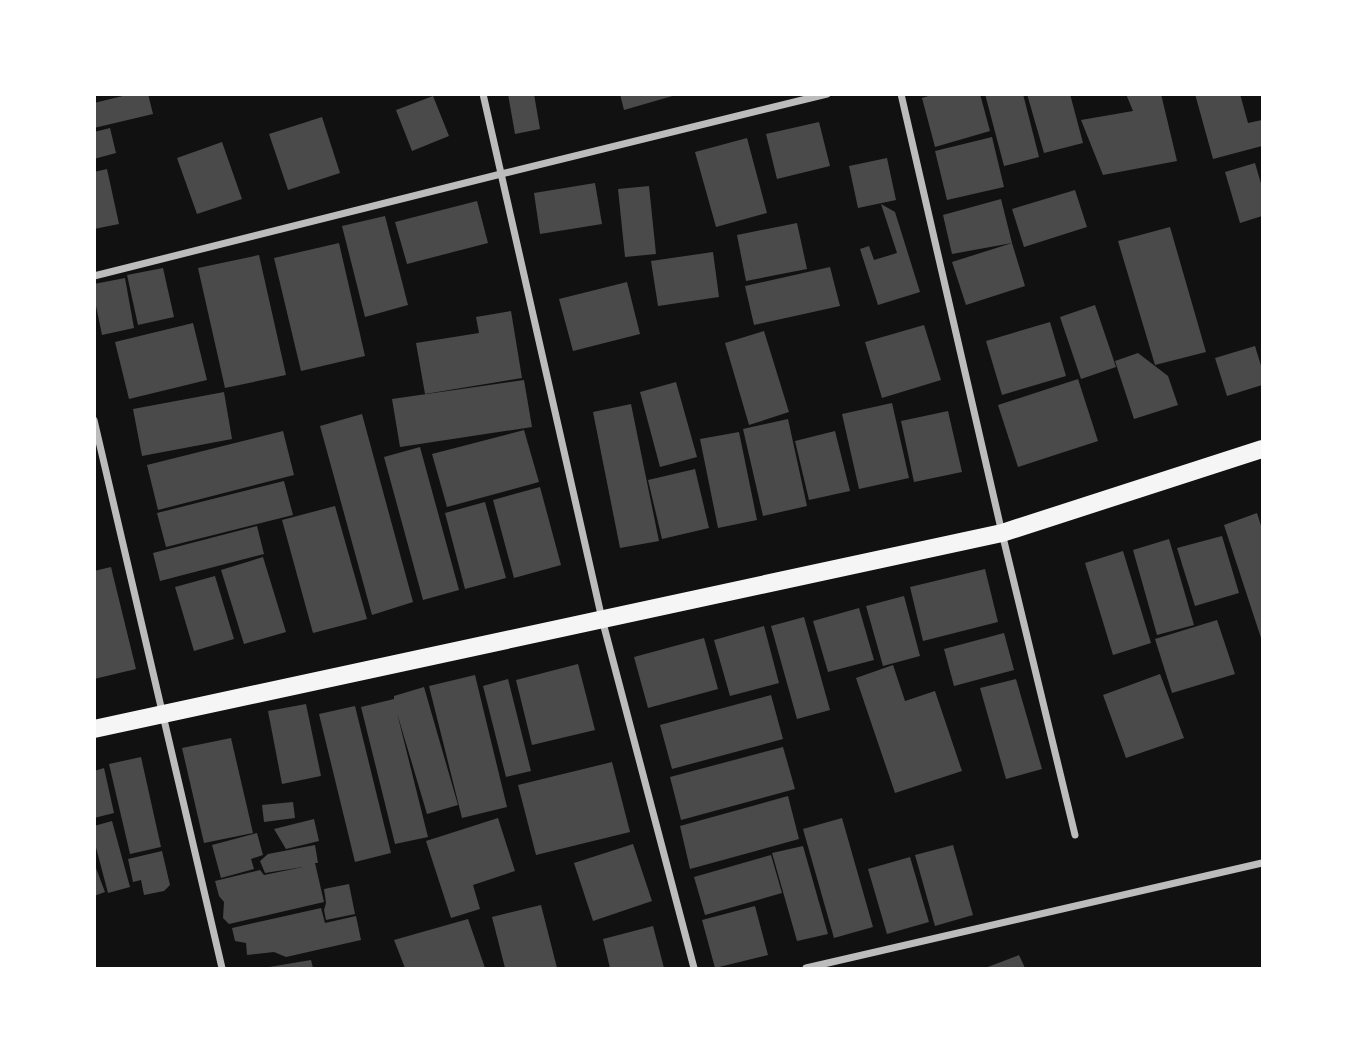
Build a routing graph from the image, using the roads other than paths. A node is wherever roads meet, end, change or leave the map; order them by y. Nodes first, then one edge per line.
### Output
1 (483, 94) edge
2 (827, 94) edge
3 (901, 94) edge
4 (501, 174) junction
5 (94, 276) edge
6 (94, 420) edge
7 (1262, 449) edge
8 (1002, 533) junction
9 (602, 619) junction
10 (163, 713) junction
11 (94, 729) edge
12 (1075, 835) dead end
13 (1262, 863) edge
14 (222, 968) edge
15 (694, 968) edge
16 (806, 968) edge

1 - 4 street
2 - 4 street
3 - 8 street
4 - 5 street
4 - 9 street
6 - 10 street
7 - 8 main road
8 - 9 main road
8 - 12 street
9 - 10 main road
9 - 15 street
10 - 11 main road
10 - 14 street
13 - 16 street

